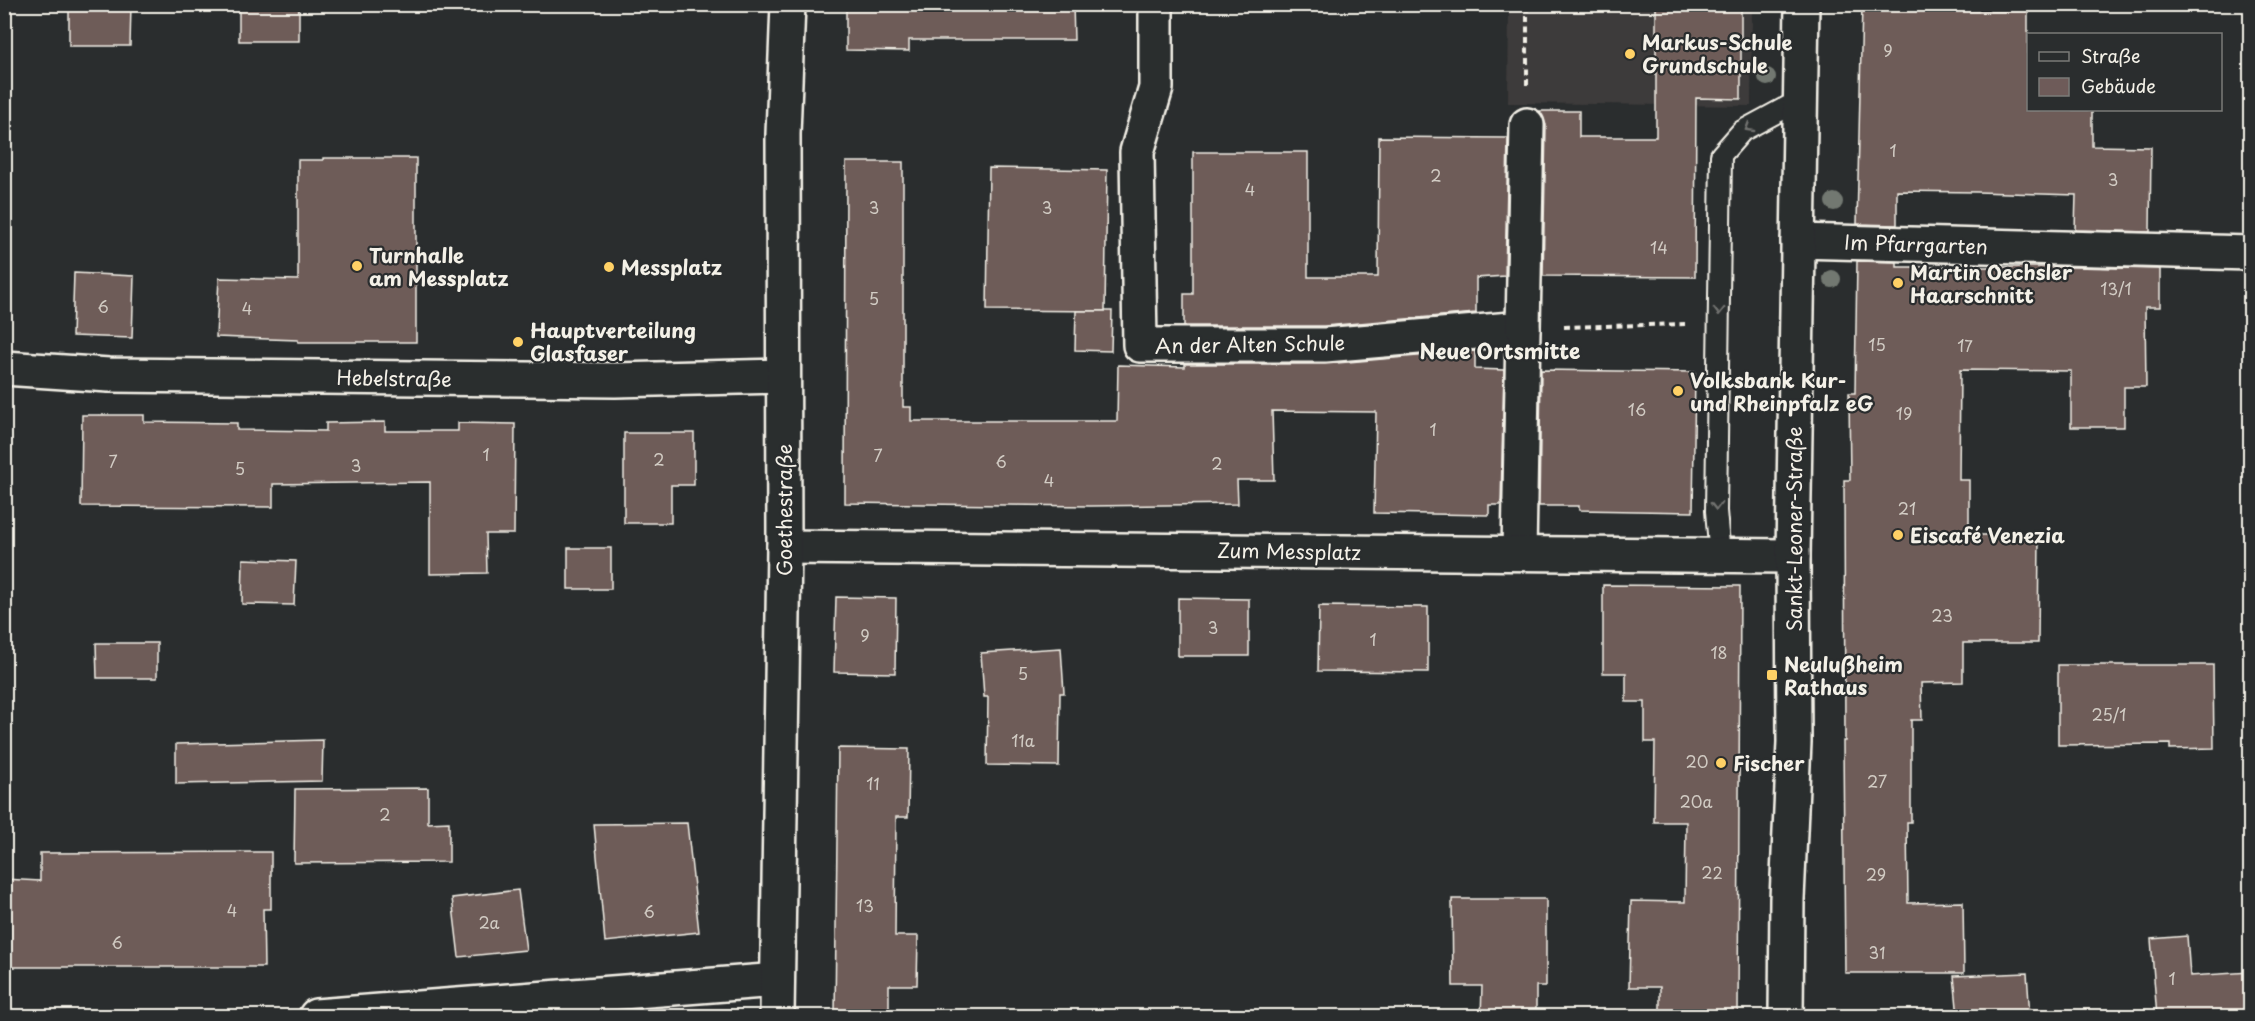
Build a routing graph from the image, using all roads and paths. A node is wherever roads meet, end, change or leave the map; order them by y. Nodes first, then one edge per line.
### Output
1 (788, 4) edge
2 (1156, 4) edge
3 (1527, 4) edge
4 (1802, 4) edge
5 (1800, 100) junction
6 (1527, 125) joint
7 (1798, 241) junction
8 (2250, 254) edge
9 (1719, 323) junction
10 (1523, 328) junction
11 (4, 368) edge
12 (783, 376) junction
13 (784, 546) junction
14 (1519, 554) junction
15 (1720, 556) junction
16 (1793, 556) junction
17 (777, 980) junction
18 (316, 1017) edge
19 (777, 1017) edge
20 (1786, 1017) edge

1 - 12 street, Goethestraße
2 - 10 street, An der Alten Schule
3 - 6 path
4 - 5 street, Sankt-Leoner-Straße
5 - 7 street, Sankt-Leoner-Straße
5 -> 9 lane
6 - 10 street
7 - 8 street, Im Pfarrgarten
7 - 16 street, Sankt-Leoner-Straße
9 - 10 path
9 -> 15 lane
10 - 14 street
11 - 12 street, Hebelstraße
12 - 13 street, Goethestraße
13 - 14 street, Zum Messplatz
13 - 17 street, Goethestraße
14 - 15 street, Zum Messplatz
15 - 16 street, Zum Messplatz
16 - 20 street, Sankt-Leoner-Straße
17 - 18 street
17 - 19 street, Goethestraße

